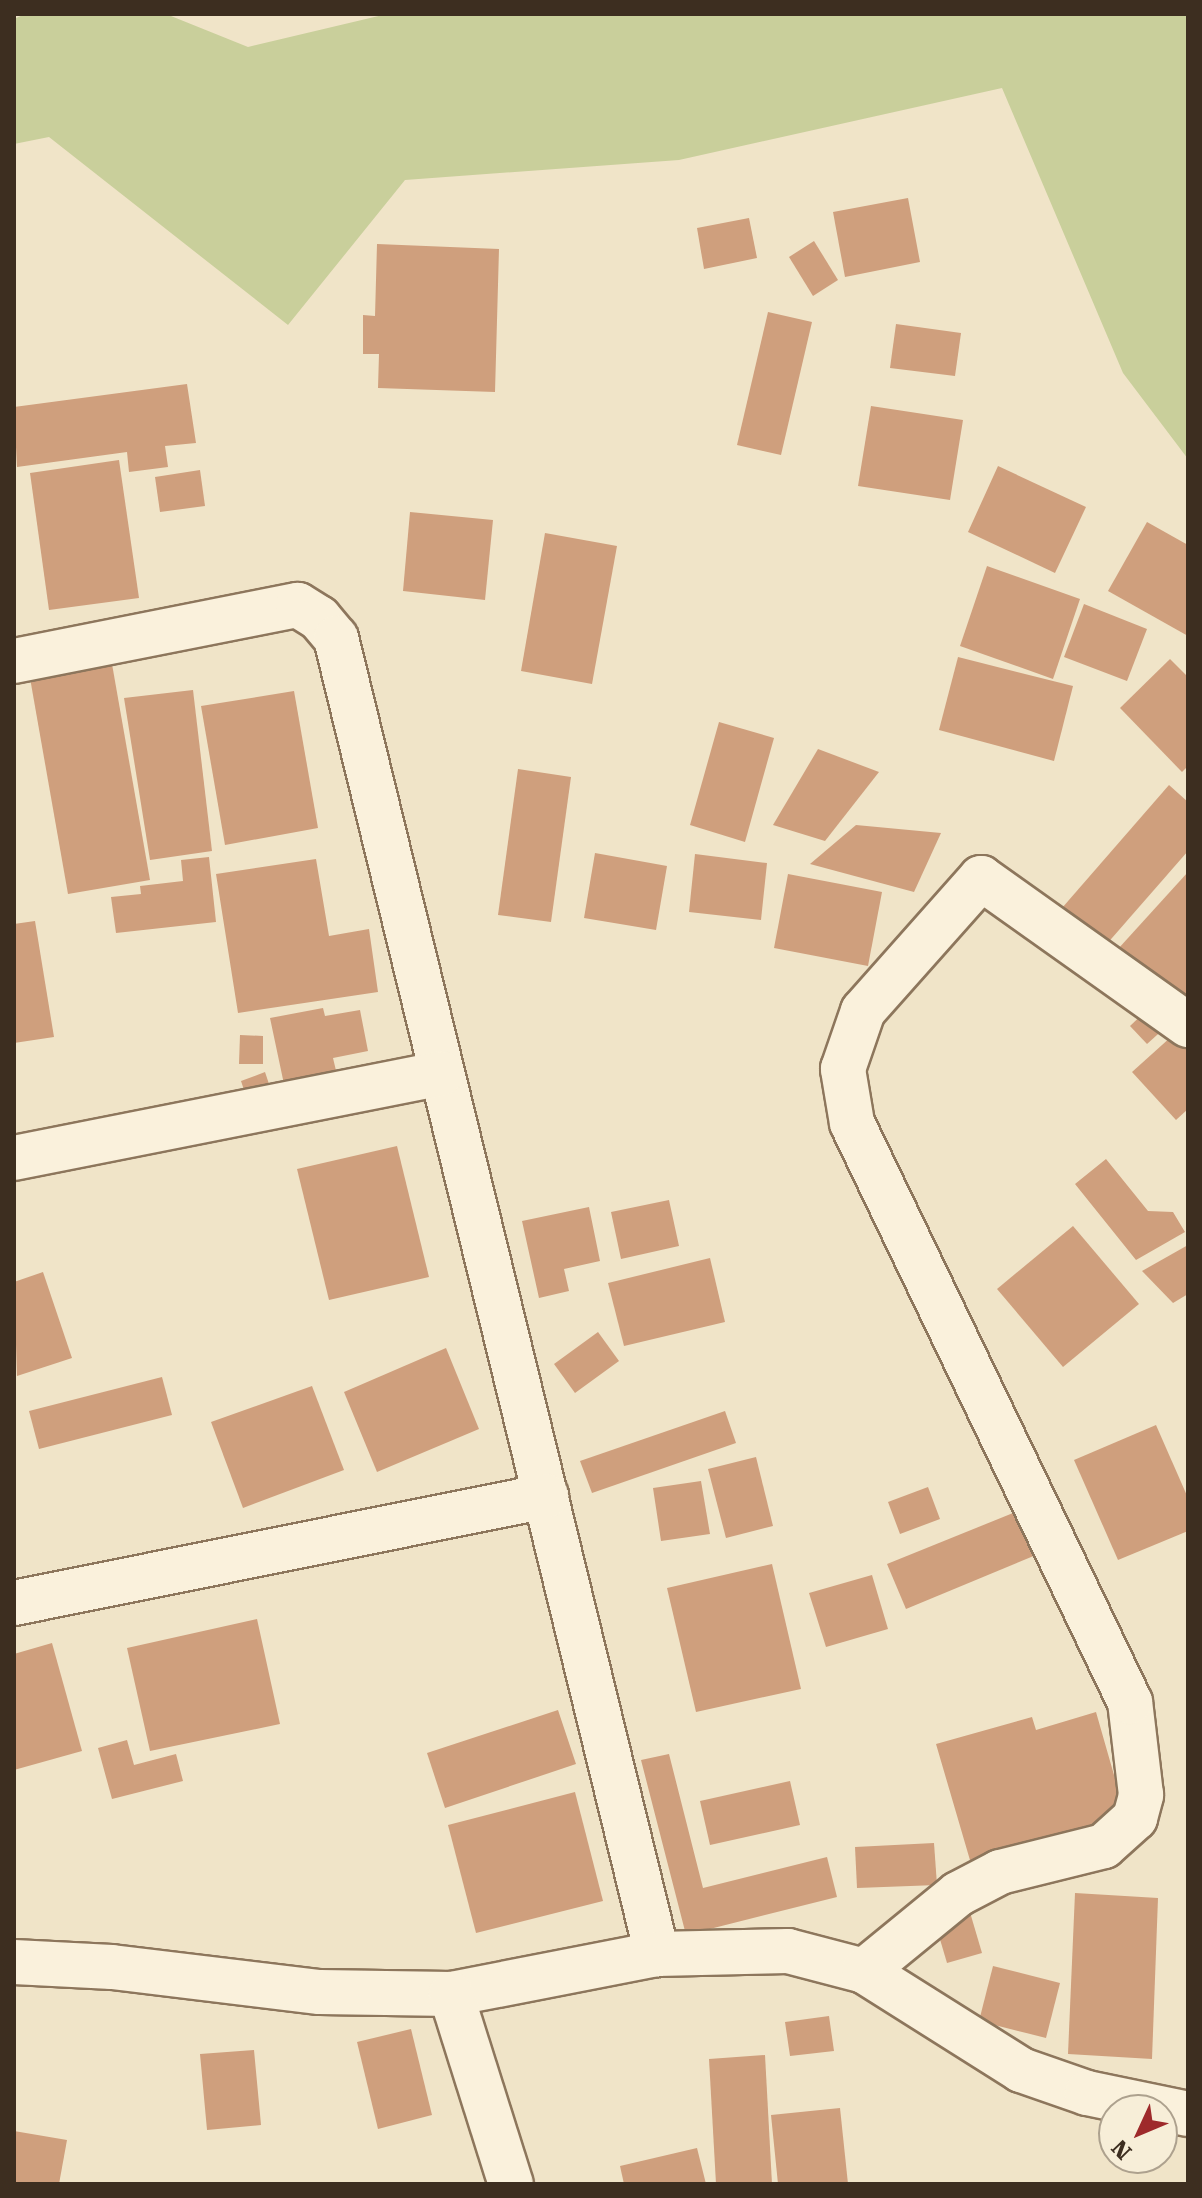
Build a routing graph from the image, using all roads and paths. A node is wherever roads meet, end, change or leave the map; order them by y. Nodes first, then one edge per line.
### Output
1 (14, 661) edge
2 (1188, 1025) edge
3 (442, 1073) junction
4 (14, 1158) edge
5 (546, 1496) junction
6 (14, 1603) edge
7 (657, 1954) junction
8 (14, 1962) edge
9 (864, 1971) junction
10 (451, 1994) junction
11 (1188, 2114) edge
12 (511, 2184) edge

1 - 3 street
2 - 9 street
3 - 4 street
3 - 5 street
5 - 6 street
5 - 7 street
7 - 9 street
7 - 10 street
8 - 10 street
9 - 11 street
10 - 12 street

